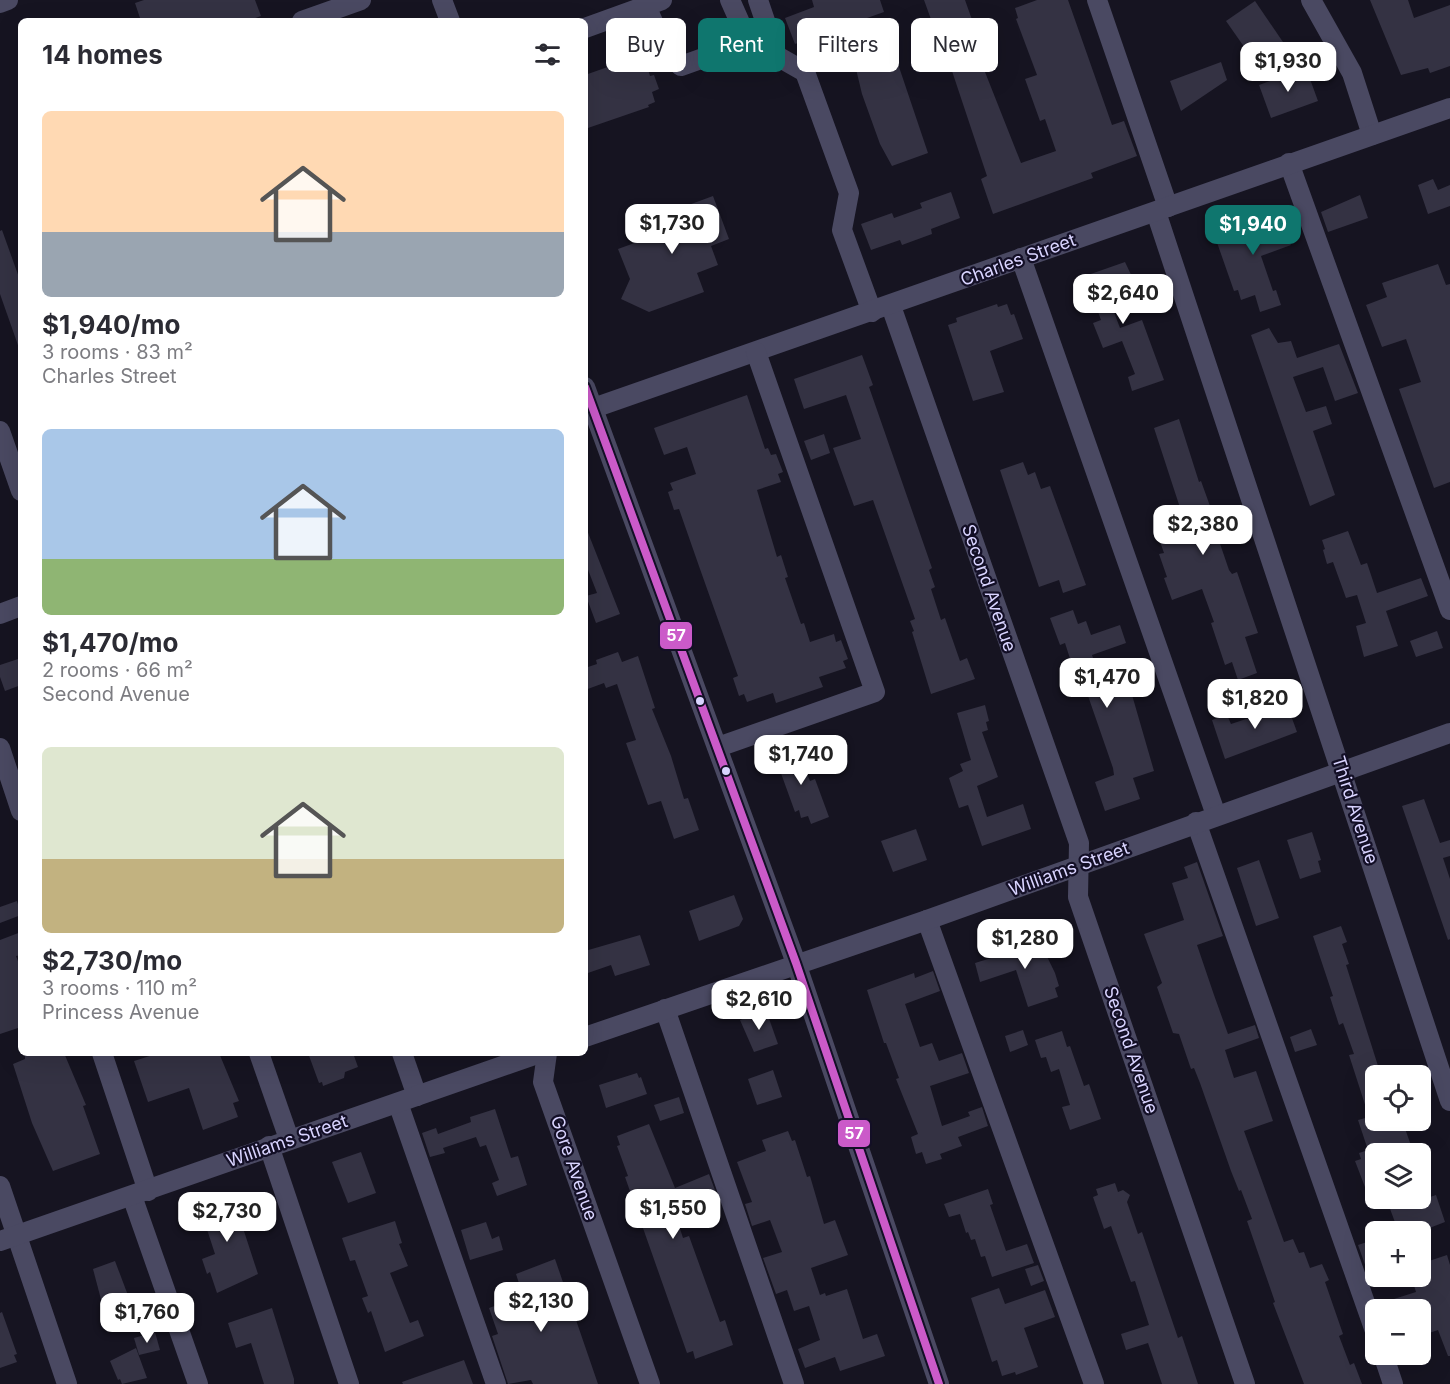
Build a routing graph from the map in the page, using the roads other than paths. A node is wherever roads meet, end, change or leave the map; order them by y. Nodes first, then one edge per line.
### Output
1 (8, 0) edge
2 (361, 0) edge
3 (442, 0) edge
4 (730, 0) edge
5 (758, 0) edge
6 (1097, 0) edge
7 (1311, 0) edge
8 (0, 3) edge
9 (654, 3) edge
10 (310, 18) edge
11 (449, 18) edge
12 (588, 27) edge
13 (1450, 108) edge
14 (1372, 135) junction
15 (1289, 163) junction
16 (1162, 209) junction
17 (1021, 258) junction
18 (891, 306) junction
19 (872, 312) junction
20 (756, 352) junction
21 (589, 410) edge
22 (0, 431) edge
23 (18, 482) edge
24 (18, 607) edge
25 (1450, 610) edge
26 (0, 614) edge
27 (1450, 733) edge
28 (718, 747) junction
29 (0, 748) edge
30 (1342, 771) junction
31 (18, 802) edge
32 (1216, 815) junction
33 (1196, 822) junction
34 (1078, 867) junction
35 (927, 920) junction
36 (796, 963) junction
37 (664, 1009) junction
38 (588, 1036) edge
39 (103, 1056) edge
40 (260, 1056) edge
41 (402, 1056) edge
42 (532, 1056) edge
43 (547, 1056) edge
44 (407, 1100) junction
45 (1450, 1101) edge
46 (289, 1139) junction
47 (269, 1146) junction
48 (0, 1186) edge
49 (140, 1193) junction
50 (8, 1238) edge
51 (1365, 1303) edge
52 (1387, 1365) edge
53 (67, 1384) edge
54 (198, 1384) edge
55 (349, 1384) edge
56 (496, 1384) edge
57 (650, 1384) edge
58 (794, 1384) edge
59 (939, 1384) edge
60 (1094, 1384) edge
61 (1245, 1384) edge
62 (1393, 1384) edge

1 - 8 street
2 - 10 street
3 - 11 street
4 - 9 street
5 - 19 street
6 - 16 street, Third Avenue
7 - 14 street
9 - 12 street
13 - 14 street, Charles Street
14 - 15 street, Charles Street
15 - 16 street, Charles Street
15 - 25 street
16 - 17 street, Charles Street
16 - 30 street, Third Avenue
17 - 18 street, Charles Street
17 - 32 street
18 - 19 street, Charles Street
18 - 34 street, Second Avenue
19 - 20 street, Charles Street
20 - 21 street, Charles Street
20 - 28 street
21 - 28 street
22 - 23 street
24 - 26 street
27 - 30 street, Williams Street
28 - 36 street
29 - 31 street
30 - 32 street, Williams Street
30 - 45 street, Third Avenue
32 - 33 street, Williams Street
33 - 34 street, Williams Street
33 - 51 street
34 - 35 street, Williams Street
34 - 61 street, Second Avenue
35 - 36 street, Williams Street
35 - 60 street
36 - 37 street, Williams Street
36 - 59 street
37 - 38 street, Williams Street
37 - 58 street
39 - 49 street
40 - 46 street
41 - 44 street
42 - 44 street, Williams Street
43 - 57 street, Gore Avenue
44 - 46 street, Williams Street
44 - 56 street
46 - 47 street, Williams Street
47 - 49 street, Williams Street
47 - 55 street
48 - 50 street
49 - 50 street, Williams Street
49 - 54 street
50 - 53 street
52 - 62 street

